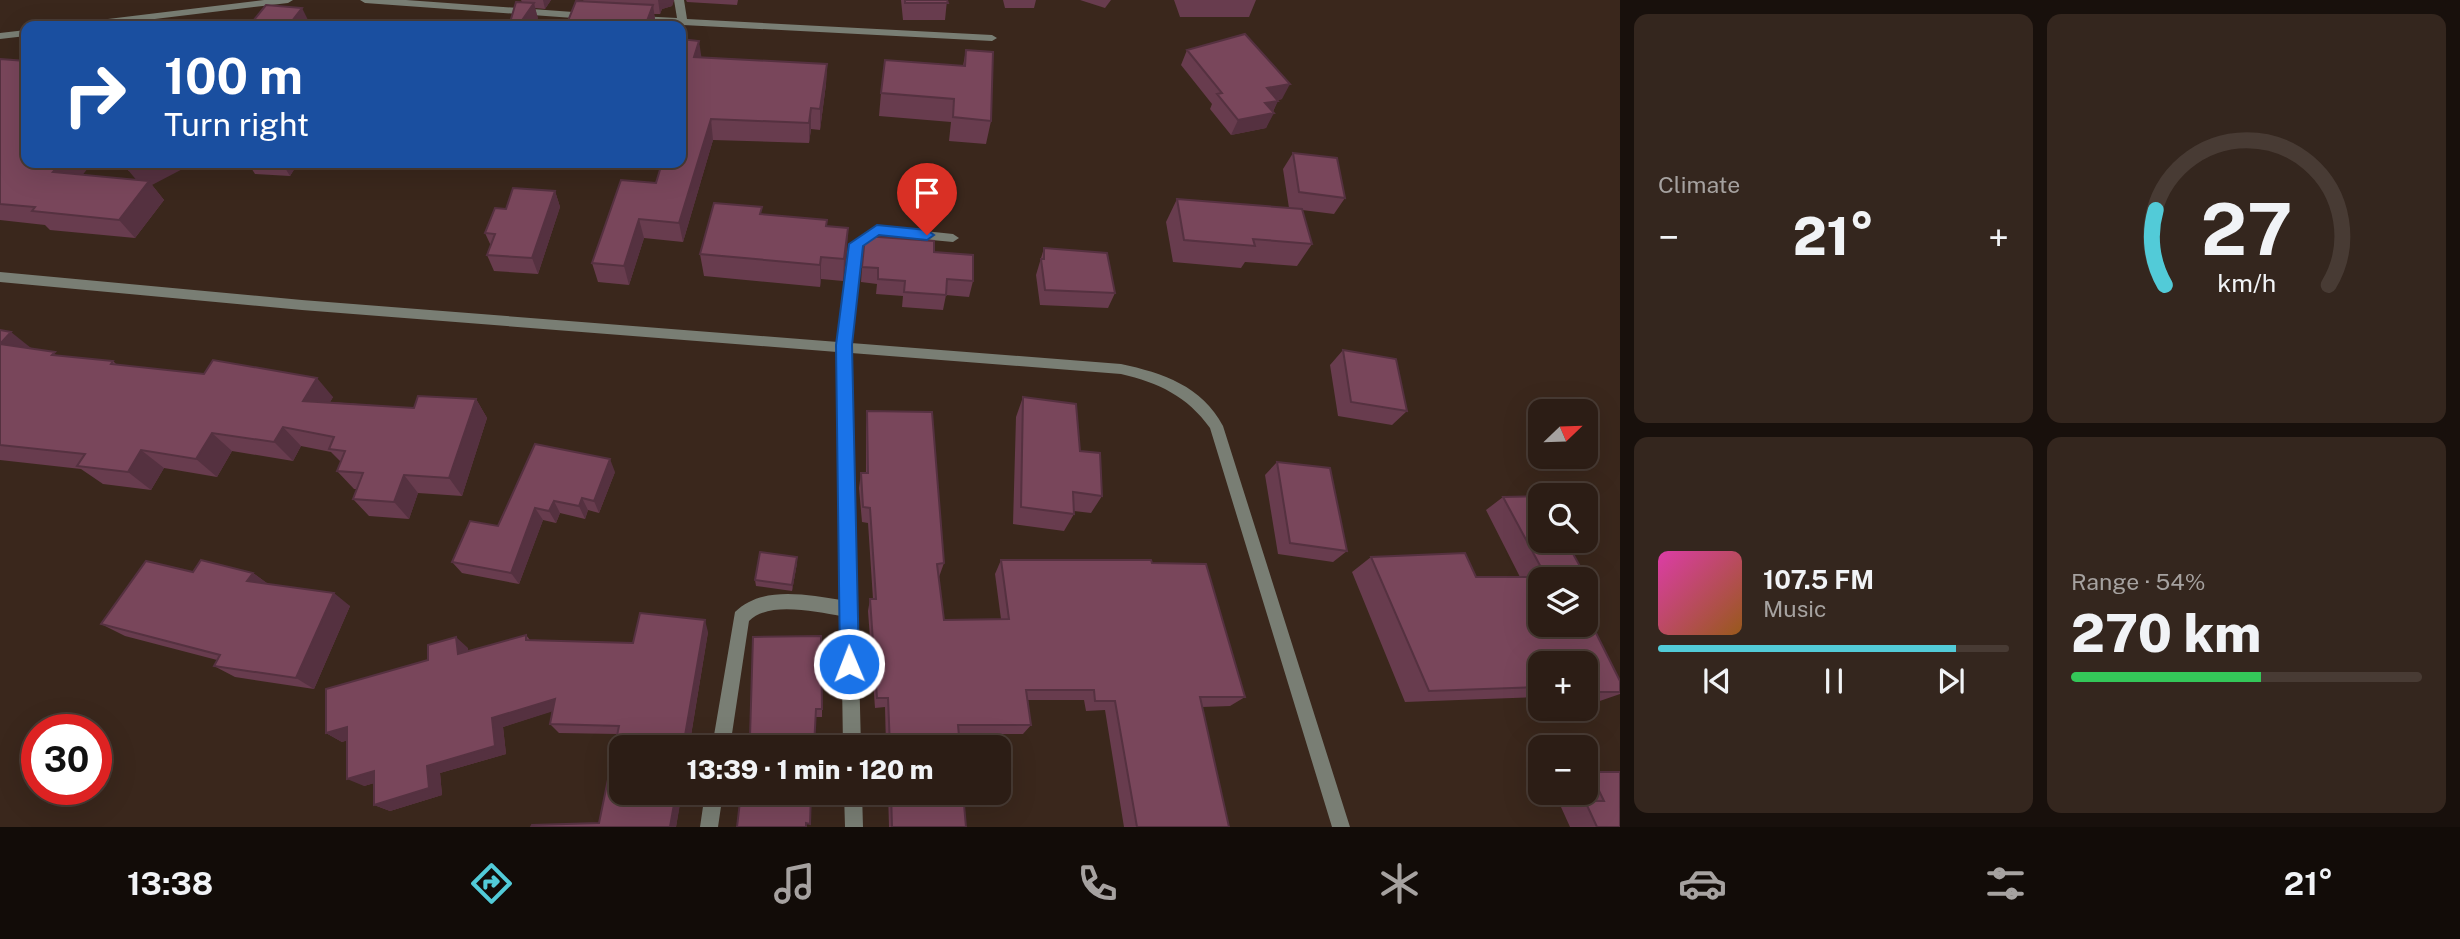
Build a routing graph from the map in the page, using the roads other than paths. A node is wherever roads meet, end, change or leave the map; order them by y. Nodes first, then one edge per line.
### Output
1 (288, 0) edge
2 (365, 0) edge
3 (679, 0) edge
4 (486, 5) edge
5 (605, 18) edge
6 (631, 19) edge
7 (116, 21) edge
8 (666, 21) edge
9 (683, 21) edge
10 (686, 22) edge
11 (21, 34) edge
12 (0, 36) edge
13 (992, 38) dead end
14 (953, 238) dead end
15 (0, 277) edge
16 (844, 345) junction
17 (848, 608) junction
18 (723, 735) edge
19 (852, 735) edge
20 (712, 805) edge
21 (853, 805) edge
22 (709, 827) edge
23 (854, 827) edge
24 (1341, 827) edge

1 - 7 street
2 - 4 street
3 - 9 street
4 - 5 street
6 - 8 street
10 - 13 street
11 - 12 street
14 - 16 street
15 - 16 street
16 - 17 street
16 - 24 street
17 - 18 street
17 - 19 street
20 - 22 street
21 - 23 street

